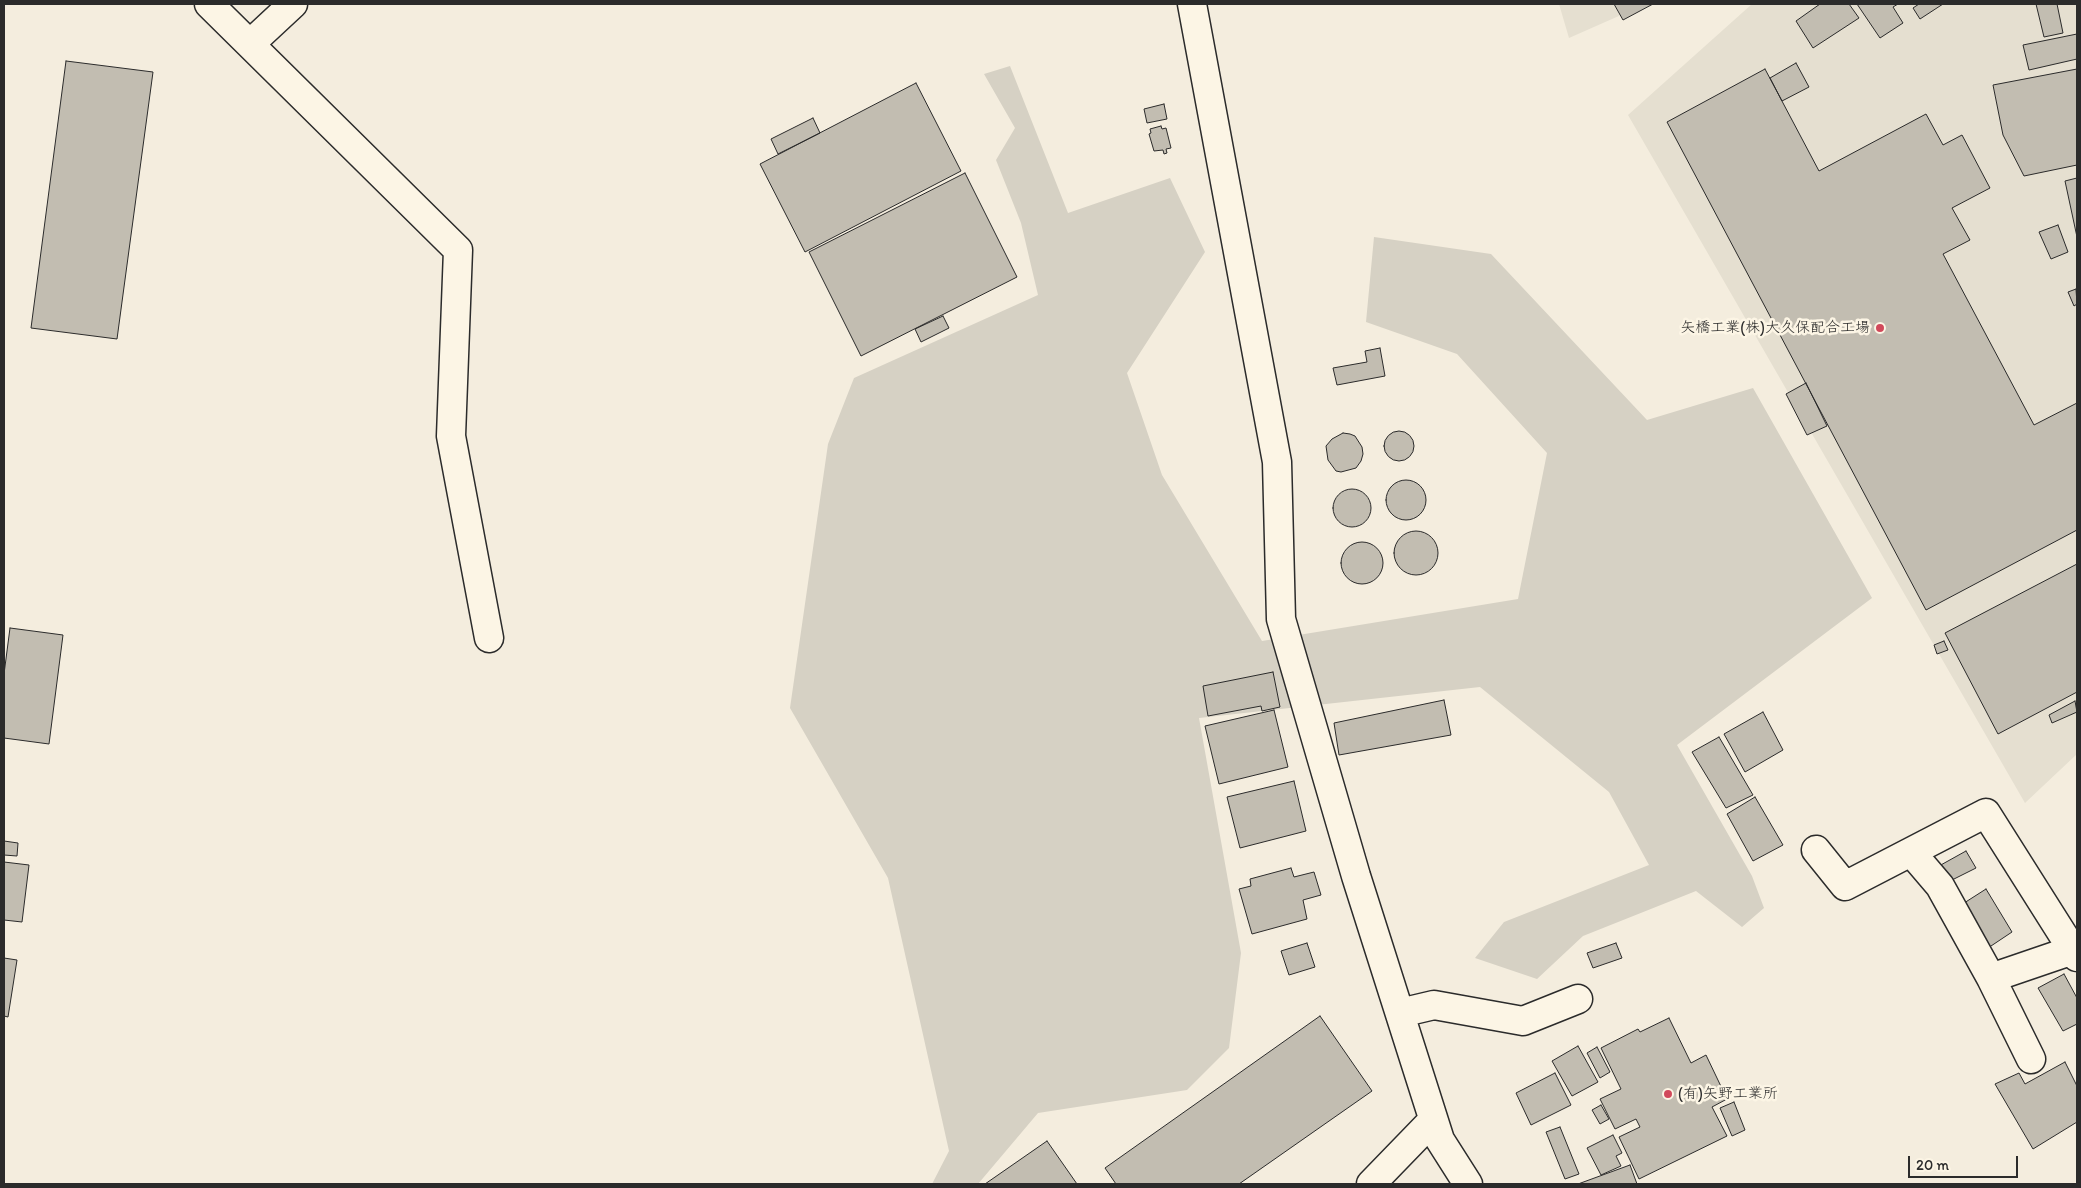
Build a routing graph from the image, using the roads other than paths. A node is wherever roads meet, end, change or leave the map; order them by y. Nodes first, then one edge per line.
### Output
1 (209, 4) edge
2 (293, 4) edge
3 (1192, 4) edge
4 (250, 44) junction
5 (489, 638) dead end
6 (1816, 850) dead end
7 (1911, 852) junction
8 (2075, 953) edge
9 (1991, 978) junction
10 (1578, 999) dead end
11 (1400, 1013) junction
12 (2030, 1059) dead end
13 (1433, 1120) junction
14 (1371, 1184) edge
15 (1468, 1184) edge

1 - 4 street
2 - 4 street
3 - 11 street
4 - 5 street
6 - 7 street
7 - 8 street
7 - 9 street
8 - 9 street
9 - 12 street
10 - 11 street
11 - 13 street
13 - 14 street
13 - 15 street

